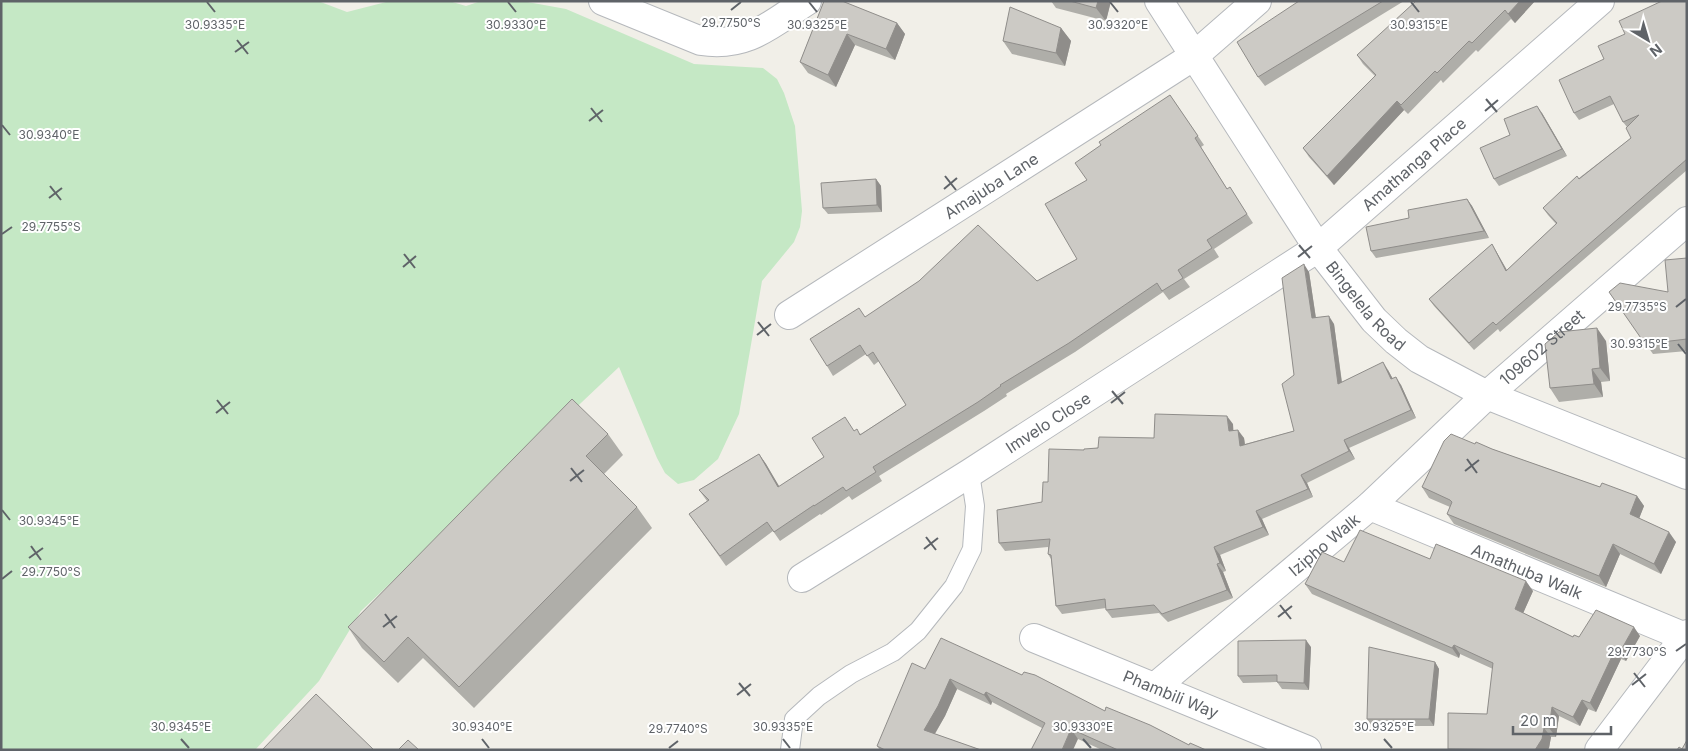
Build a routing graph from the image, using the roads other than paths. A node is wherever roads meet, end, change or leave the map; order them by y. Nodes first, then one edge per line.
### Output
1 (603, 1) edge
2 (807, 1) edge
3 (1158, 1) edge
4 (1257, 1) edge
5 (1600, 1) edge
6 (1194, 56) junction
7 (1687, 221) edge
8 (1318, 248) junction
9 (790, 315) dead end
10 (1487, 396) junction
11 (970, 473) junction
12 (1687, 475) edge
13 (1370, 506) junction
14 (802, 578) dead end
15 (1686, 636) edge
16 (1034, 638) dead end
17 (1155, 687) junction
18 (790, 750) edge
19 (1307, 750) edge
20 (1600, 750) edge

1 - 2 street
3 - 6 street, Bingelela Road
4 - 6 street, Amajuba Lane
5 - 8 street, Amathanga Place
6 - 8 street, Bingelela Road
6 - 9 street, Amajuba Lane
7 - 10 street, 109602 Street
8 - 10 street, Bingelela Road
8 - 11 street, Imvelo Close
10 - 12 street, Bingelela Road
10 - 13 street, Izipho Walk
11 - 14 street, Imvelo Close
11 - 18 lane
13 - 15 street, Amathuba Walk
13 - 17 street, Izipho Walk
15 - 20 street
16 - 17 street, Phambili Way
17 - 19 street, Phambili Way

